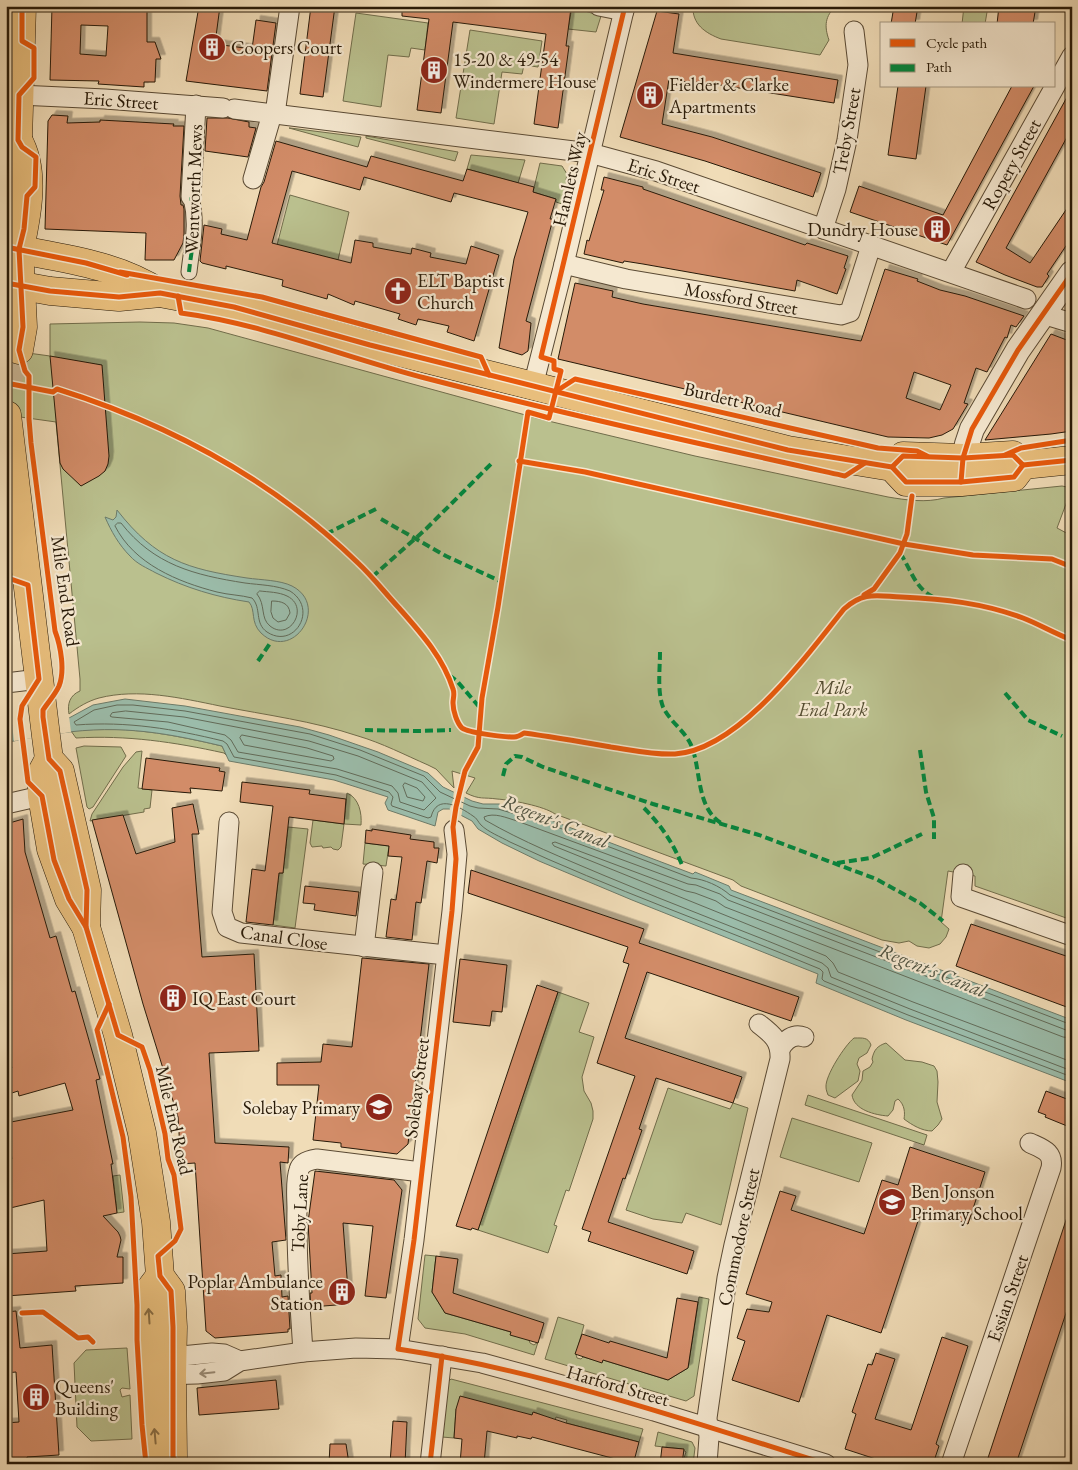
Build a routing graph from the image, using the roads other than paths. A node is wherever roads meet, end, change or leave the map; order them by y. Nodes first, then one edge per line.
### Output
1 (22, 6) edge
2 (290, 6) edge
3 (600, 6) edge
4 (625, 8) edge
5 (854, 31) dead end
6 (1072, 56) edge
7 (1056, 85) edge
8 (1054, 88) edge
9 (19, 95) junction
10 (196, 105) junction
11 (274, 114) junction
12 (590, 153) junction
13 (253, 179) dead end
14 (191, 197) joint
15 (823, 229) junction
16 (871, 246) junction
17 (13, 248) edge
18 (564, 264) junction
19 (189, 272) dead end
20 (951, 272) junction
21 (1072, 272) edge
22 (14, 285) edge
23 (160, 293) junction
24 (1035, 305) junction
25 (1072, 323) edge
26 (19, 350) tunnel mouth
27 (533, 386) junction
28 (7, 415) edge
29 (1068, 463) edge
30 (962, 470) junction
31 (39, 679) junction
32 (6, 683) edge
33 (53, 793) junction
34 (6, 804) edge
35 (229, 822) dead end
36 (454, 830) dead end
37 (373, 872) dead end
38 (964, 874) dead end
39 (1072, 936) edge
40 (364, 947) junction
41 (446, 955) junction
42 (758, 1024) dead end
43 (804, 1037) dead end
44 (780, 1049) junction
45 (1030, 1143) dead end
46 (421, 1172) junction
47 (398, 1349) junction
48 (303, 1352) junction
49 (442, 1356) junction
50 (162, 1366) junction
51 (708, 1427) junction
52 (161, 1464) edge
53 (169, 1464) edge
54 (430, 1464) edge
55 (707, 1464) edge
56 (826, 1464) edge
57 (951, 1464) edge

1 - 9 main road
2 - 11 street
3 - 4 street
4 - 12 street, Hamlets Way
5 - 15 street, Treby Street
6 - 7 street, Ropery Street
8 - 20 street, Ropery Street
9 - 10 street, Eric Street
9 - 17 main road
10 - 11 street, Eric Street
10 - 14 street, Wentworth Mews
11 - 12 street, Eric Street
11 - 13 street
12 - 15 street, Eric Street
12 - 18 street, Hamlets Way
14 - 19 street, Wentworth Mews
15 - 16 street, Eric Street
16 - 18 street, Mossford Street
16 - 20 street, Eric Street
17 - 22 main road
17 - 23 main road, Burdett Road
18 - 27 street, Hamlets Way
20 - 24 street, Eric Street
21 - 24 street
22 - 23 main road, Burdett Road
22 - 26 main road
23 - 27 main road, Burdett Road
24 - 25 street, Eric Street
24 - 30 street
27 - 30 main road, Burdett Road
28 - 31 main road, Mile End Road
29 - 30 main road, Burdett Road
31 - 32 street
31 - 33 main road, Mile End Road
33 - 34 street
33 - 50 main road, Mile End Road
35 - 40 street, Canal Close
36 - 41 street, Solebay Street
37 - 40 street
38 - 39 street
40 - 41 street, Canal Close
41 - 46 street, Solebay Street
42 - 44 street
43 - 44 street
44 - 51 street, Commodore Street
45 - 57 street, Essian Street
46 - 47 street, Solebay Street
46 - 48 street, Toby Lane
47 - 48 street, Harford Street
47 - 49 street, Harford Street
48 - 50 street, Harford Street
49 - 51 street, Harford Street
49 - 54 street
52 -> 50 main road, Mile End Road
50 - 53 main road, Mile End Road
51 - 55 street, Commodore Street
51 - 56 street, Harford Street

